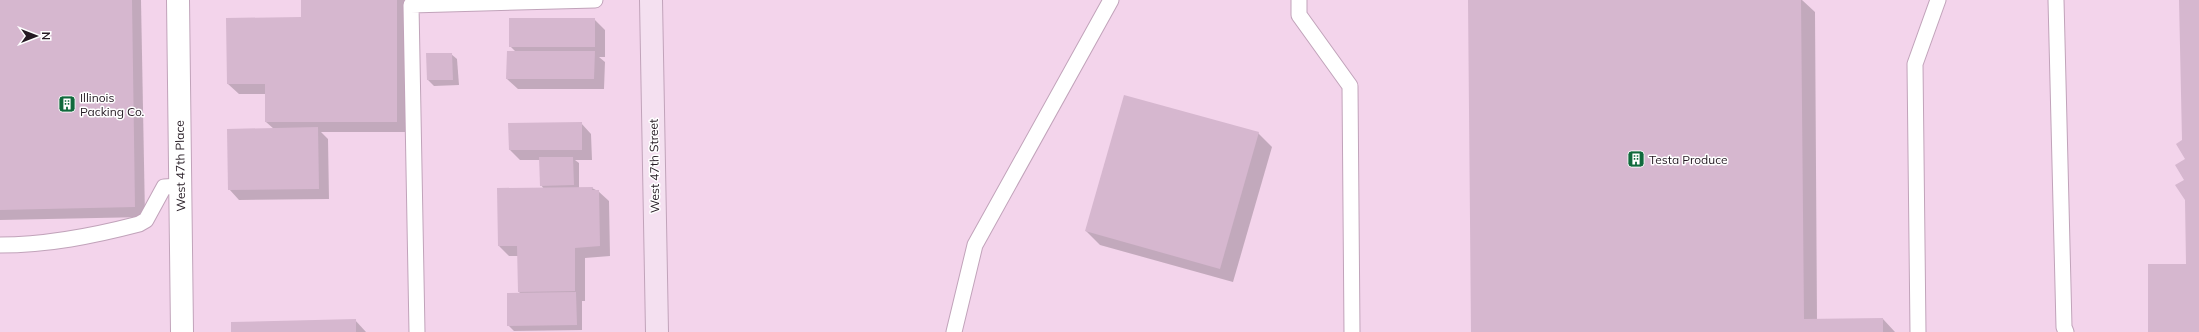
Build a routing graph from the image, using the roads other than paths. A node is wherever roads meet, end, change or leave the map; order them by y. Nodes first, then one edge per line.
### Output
1 (178, 0) edge
2 (595, 0) edge
3 (651, 0) edge
4 (1110, 0) edge
5 (1299, 0) edge
6 (1938, 0) edge
7 (2056, 0) edge
8 (180, 186) junction
9 (0, 245) edge
10 (182, 332) edge
11 (417, 332) edge
12 (657, 332) edge
13 (954, 332) edge
14 (1352, 332) edge
15 (1918, 332) edge
16 (2066, 332) edge

1 - 8 street, West 47th Place
2 - 11 lane
3 - 12 main road, West 47th Street
4 - 13 lane
5 - 14 lane
6 - 15 lane
7 - 16 lane
8 - 9 lane
8 - 10 street, West 47th Place

